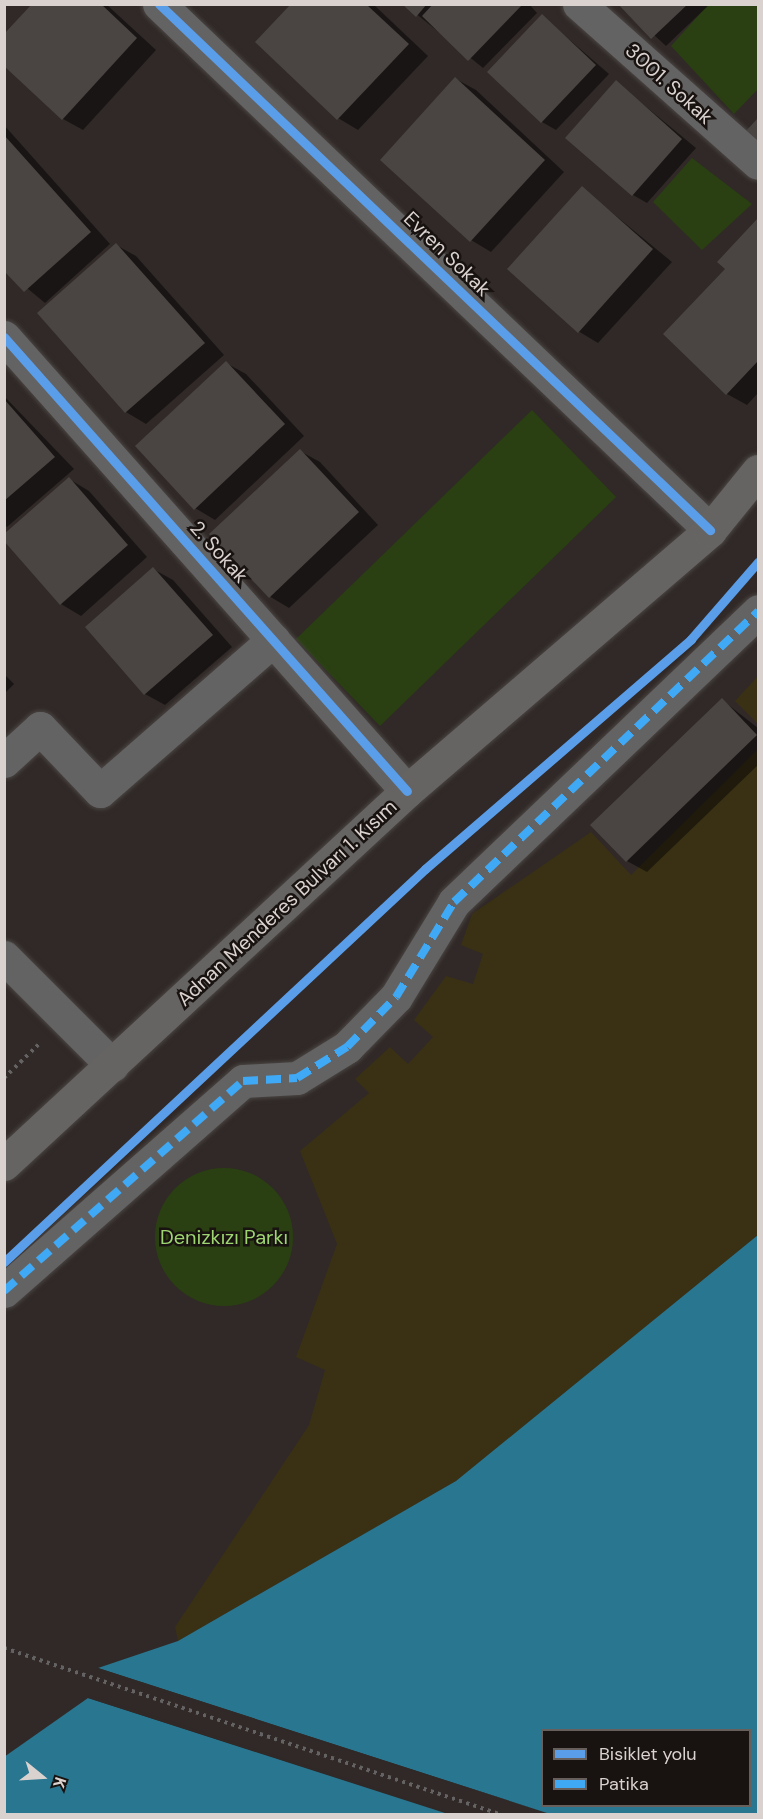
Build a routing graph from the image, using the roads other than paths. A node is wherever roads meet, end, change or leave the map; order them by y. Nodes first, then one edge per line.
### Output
1 (159, 4) edge
2 (579, 4) edge
3 (759, 163) edge
4 (4, 337) edge
5 (759, 471) edge
6 (710, 530) junction
7 (759, 611) edge
8 (273, 640) junction
9 (4, 761) edge
10 (407, 791) junction
11 (4, 957) edge
12 (112, 1065) junction
13 (4, 1164) edge
14 (4, 1291) edge

1 - 6 street, Evren Sokak
2 - 3 street, 3001. Sokak
4 - 8 street, 2. Sokak
5 - 6 main road, Adnan Menderes Bulvarı 1. Kısım
6 - 10 main road, Adnan Menderes Bulvarı 1. Kısım
7 - 14 street
8 - 9 street
8 - 10 street, 2. Sokak
10 - 12 main road, Adnan Menderes Bulvarı 1. Kısım
11 - 12 street
12 - 13 main road, Adnan Menderes Bulvarı 1. Kısım

